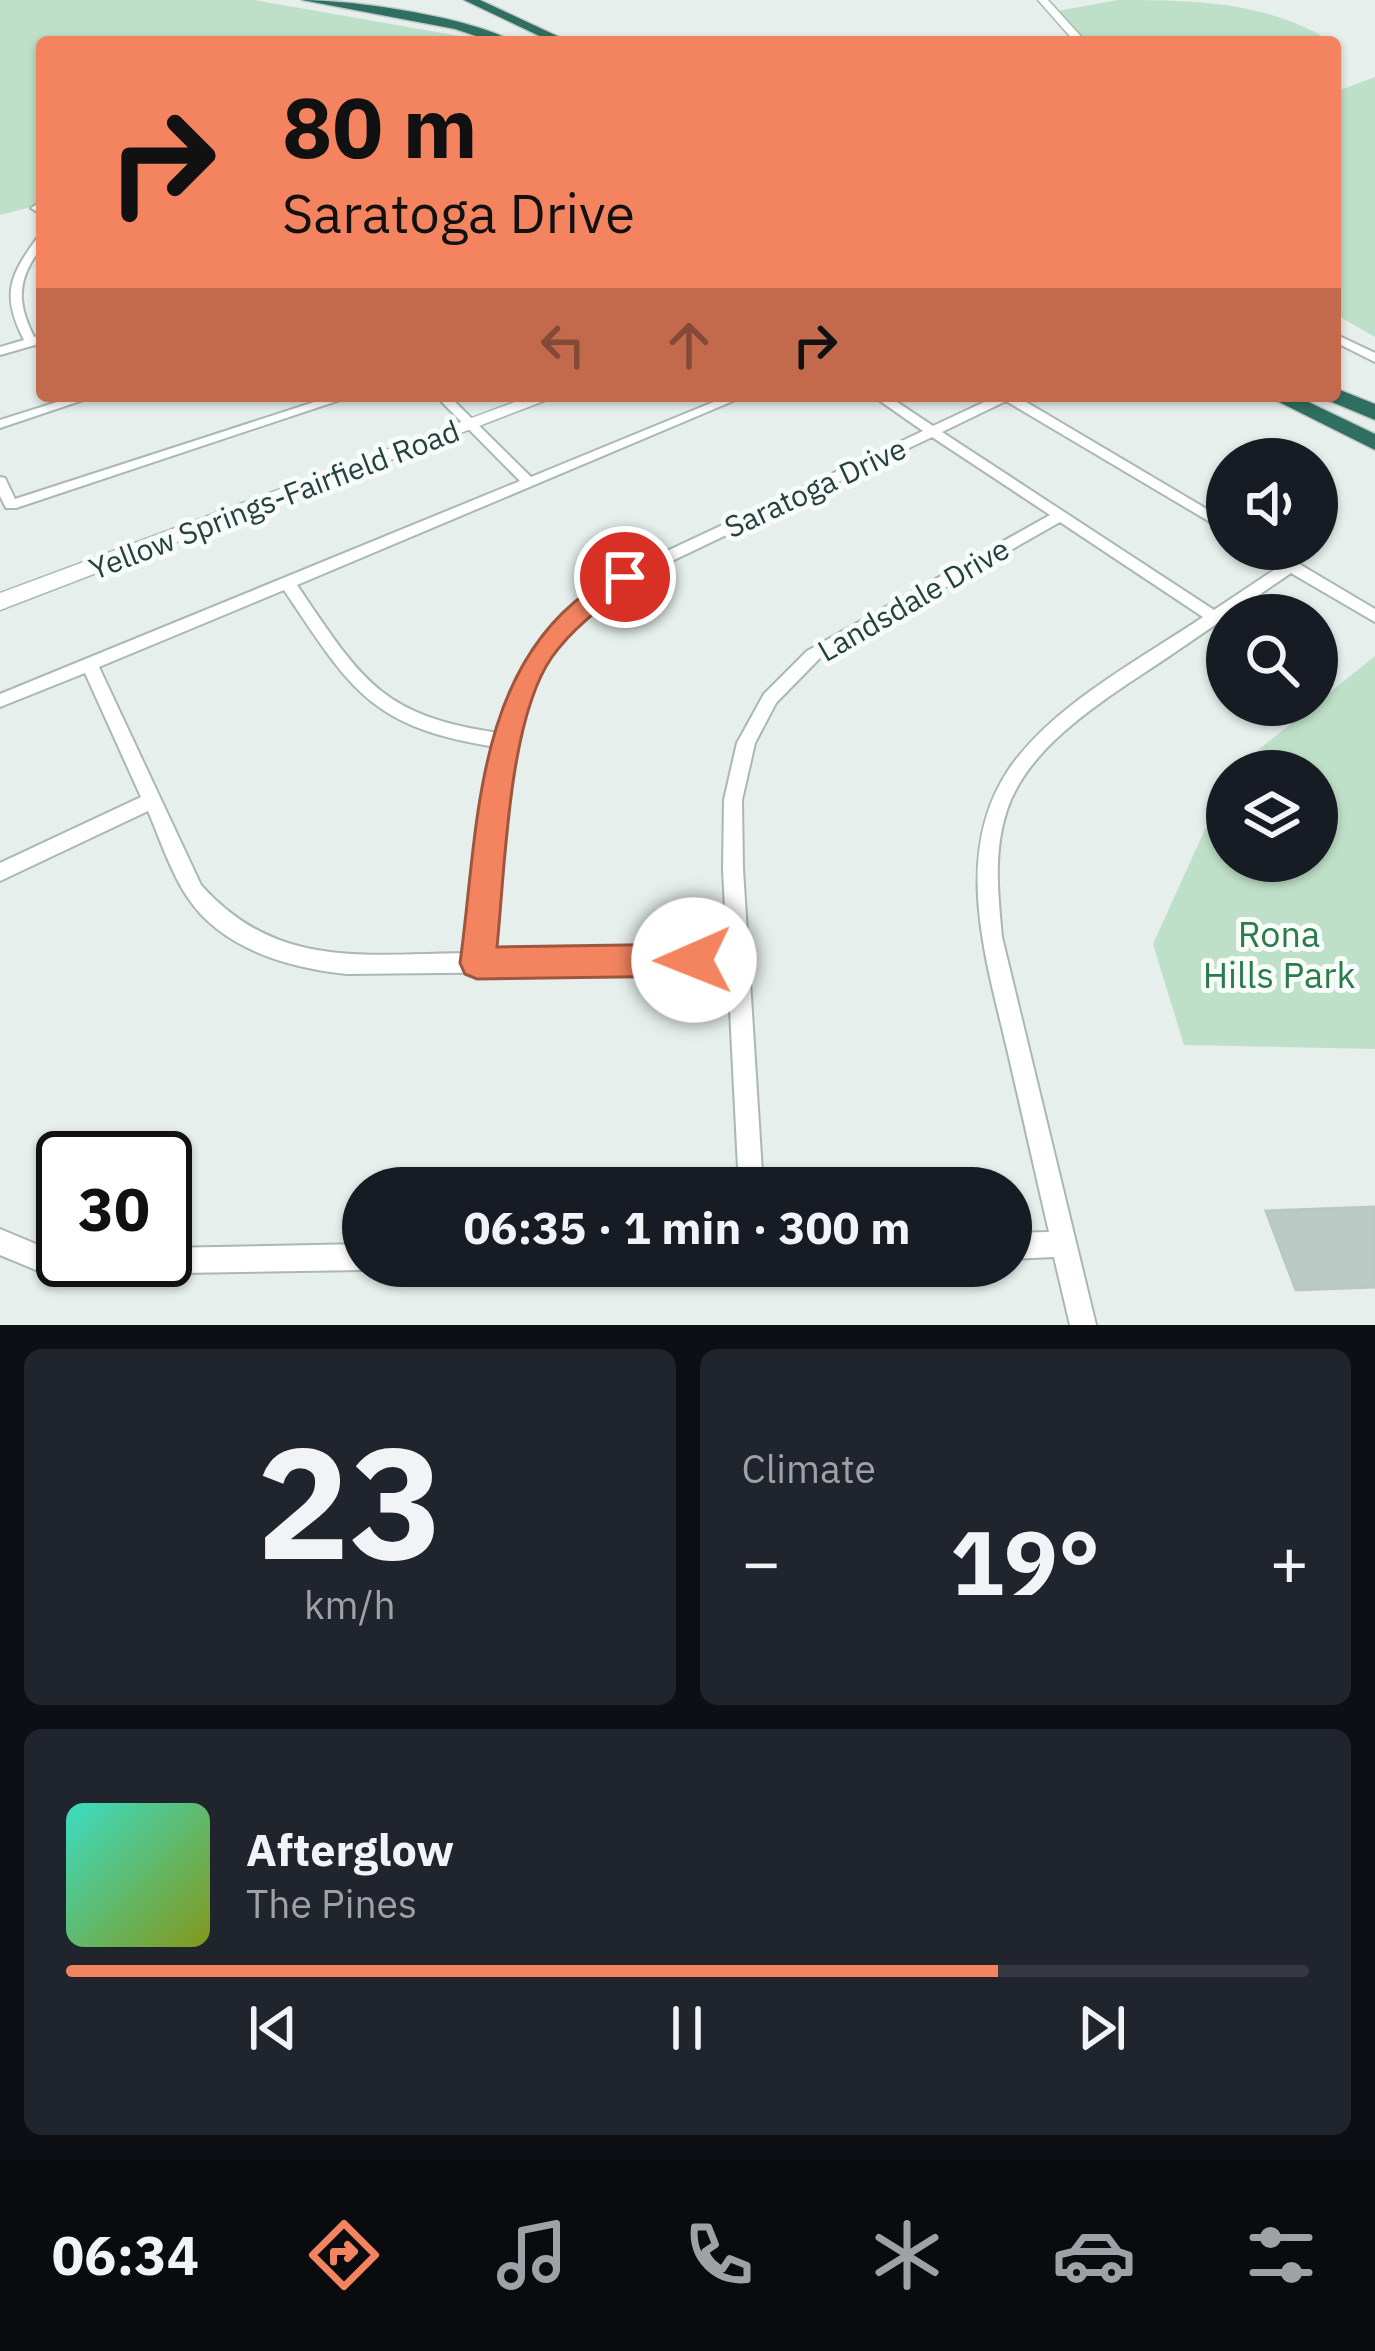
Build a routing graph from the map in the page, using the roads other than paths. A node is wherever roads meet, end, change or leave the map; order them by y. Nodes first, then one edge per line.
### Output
1 (308, 0) edge
2 (470, 0) edge
3 (1043, 0) edge
4 (452, 10) dead end
5 (538, 16) dead end
6 (488, 36) edge
7 (507, 36) edge
8 (550, 36) edge
9 (569, 36) edge
10 (1076, 36) edge
11 (36, 248) edge
12 (36, 340) edge
13 (1341, 340) edge
14 (0, 351) edge
15 (1375, 358) edge
16 (1341, 398) edge
17 (70, 402) edge
18 (328, 402) edge
19 (448, 402) edge
20 (532, 402) edge
21 (725, 402) edge
22 (888, 402) edge
23 (994, 402) edge
24 (1017, 402) edge
25 (1291, 402) edge
26 (1375, 413) edge
27 (0, 424) edge
28 (471, 425) junction
29 (932, 431) junction
30 (1375, 442) edge
31 (0, 481) edge
32 (529, 483) junction
33 (1206, 514) edge
34 (1060, 515) junction
35 (1285, 570) edge
36 (1298, 570) edge
37 (287, 582) junction
38 (1248, 594) edge
39 (0, 602) edge
40 (1206, 611) edge
41 (1375, 616) edge
42 (1206, 622) edge
43 (88, 664) junction
44 (0, 701) edge
45 (506, 741) junction
46 (151, 801) junction
47 (0, 872) edge
48 (738, 960) junction
49 (477, 963) junction
50 (750, 1167) edge
51 (0, 1241) edge
52 (1064, 1244) junction
53 (1032, 1245) edge
54 (342, 1257) edge
55 (1083, 1325) edge

1 - 6 highway
2 - 8 highway
3 - 10 main road
4 - 7 highway
5 - 9 highway
11 - 12 street
12 - 14 street
13 - 15 street
16 - 26 highway
17 - 27 street
18 - 31 street
19 - 28 street
20 - 28 main road, Yellow Springs-Fairfield Road
21 - 32 street
22 - 29 street
23 - 29 street, Saratoga Drive
24 - 33 street
25 - 30 highway
28 - 32 street
28 - 39 main road, Yellow Springs-Fairfield Road
29 - 34 street
29 - 45 street, Saratoga Drive
32 - 37 street
34 - 40 street
34 - 48 street, Landsdale Drive
35 - 38 street
36 - 41 street
37 - 43 street
37 - 45 street
42 - 52 street
43 - 44 street
43 - 46 street
45 - 49 street, Saratoga Drive
46 - 47 street
46 - 49 street
48 - 49 street
48 - 50 street, Landsdale Drive
51 - 54 street
52 - 53 street
52 - 55 street

